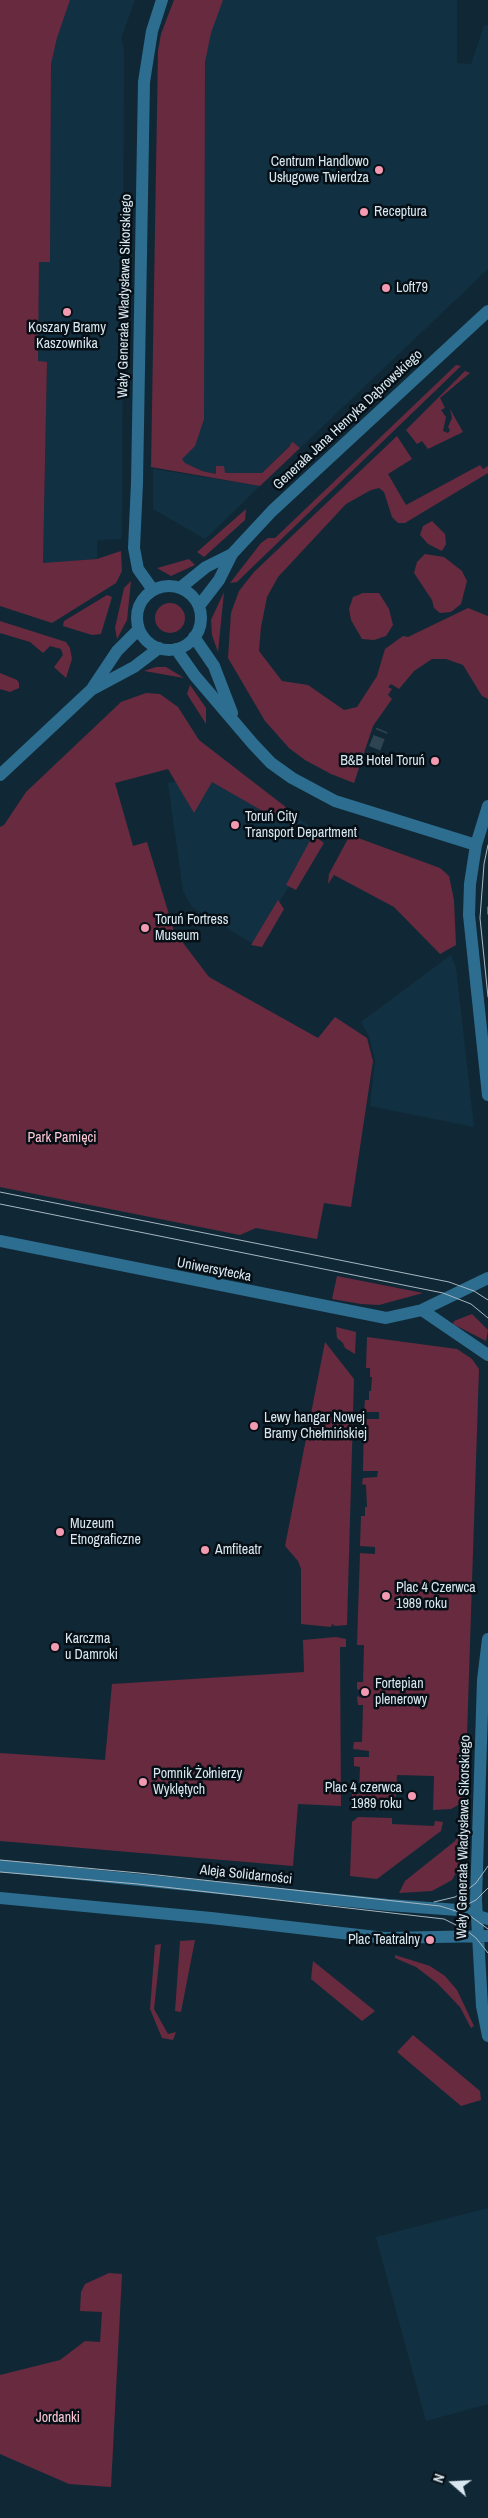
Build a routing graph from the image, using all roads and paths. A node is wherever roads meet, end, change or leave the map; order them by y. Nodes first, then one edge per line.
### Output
1 (162, 0) edge
2 (488, 311) edge
3 (232, 554) junction
4 (180, 588) junction
5 (153, 590) junction
6 (199, 606) junction
7 (139, 629) junction
8 (194, 637) junction
9 (159, 648) junction
10 (176, 649) junction
11 (91, 690) junction
12 (234, 720) junction
13 (0, 775) edge
14 (488, 806) edge
15 (476, 845) junction
16 (488, 1095) edge
17 (0, 1241) edge
18 (488, 1278) edge
19 (422, 1310) junction
20 (488, 1355) edge
21 (488, 1639) edge
22 (0, 1866) edge
23 (0, 1898) edge
24 (482, 1916) edge
25 (482, 1937) edge
26 (488, 2036) edge

1 - 5 street, Wały Generała Władysława Sikorskiego
2 - 3 street, Generała Jana Henryka Dąbrowskiego
3 - 4 street, Generała Jana Henryka Dąbrowskiego
3 - 6 street, Generała Jana Henryka Dąbrowskiego
4 - 5 street
4 - 6 street
5 - 7 street
6 - 8 street
7 - 9 street
7 - 11 street
8 - 10 street
8 - 12 street
9 - 10 street
9 - 11 street
10 - 12 street
11 - 13 street
12 - 15 street
14 - 15 street
15 - 16 street
17 - 19 street, Uniwersytecka
18 - 19 street, Uniwersytecka
19 - 20 street
21 - 24 street, Wały Generała Władysława Sikorskiego
22 - 24 street, Aleja Solidarności
23 - 25 street
24 - 25 street, Wały Generała Władysława Sikorskiego
25 - 26 street, Wały Generała Władysława Sikorskiego

